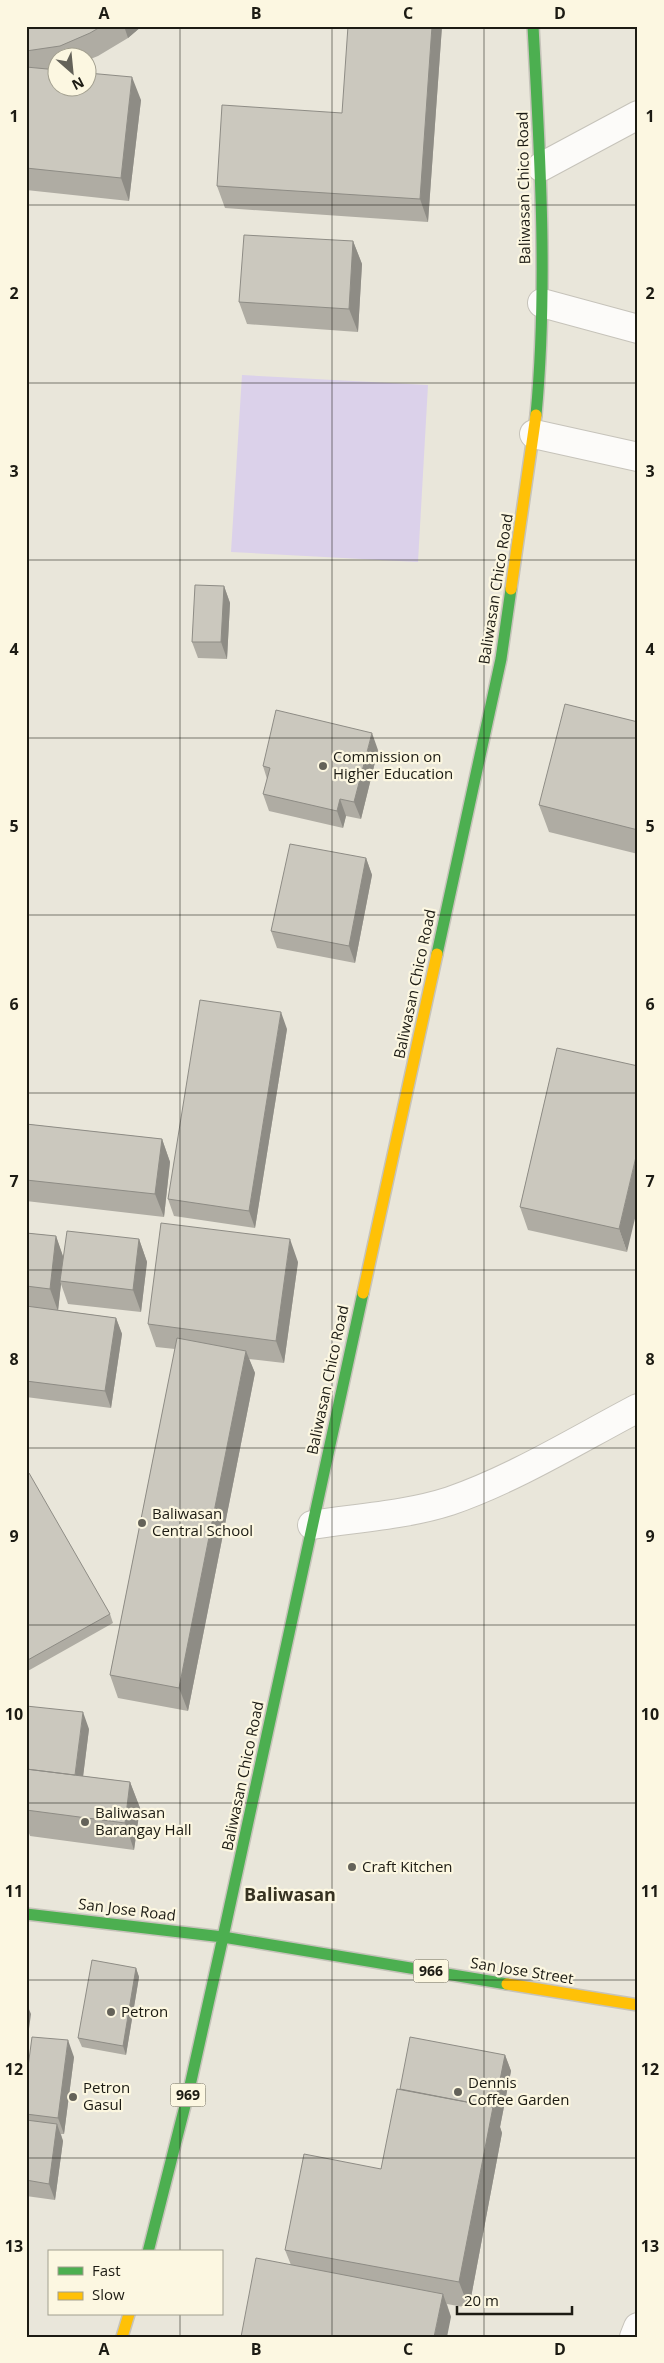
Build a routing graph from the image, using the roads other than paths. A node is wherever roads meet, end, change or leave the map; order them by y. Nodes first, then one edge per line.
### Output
1 (532, 26) edge
2 (638, 115) edge
3 (541, 167) junction
4 (542, 303) junction
5 (638, 329) edge
6 (534, 434) junction
7 (638, 457) edge
8 (638, 1408) edge
9 (312, 1525) junction
10 (26, 1914) edge
11 (223, 1937) junction
12 (638, 2005) edge
13 (149, 2250) edge
14 (128, 2316) edge
15 (638, 2327) edge
16 (122, 2337) edge
17 (634, 2337) edge

1 - 3 main road, Baliwasan Chico Road
2 - 3 street
3 - 4 main road, Baliwasan Chico Road
4 - 5 street
4 - 6 main road, Baliwasan Chico Road
6 - 7 street
6 - 9 main road, Baliwasan Chico Road
8 - 9 street
9 - 11 main road, Baliwasan Chico Road
10 - 11 main road, San Jose Road / 966
11 - 12 main road, San Jose Street / 966
11 - 13 main road, 969
14 - 16 main road
15 - 17 street

